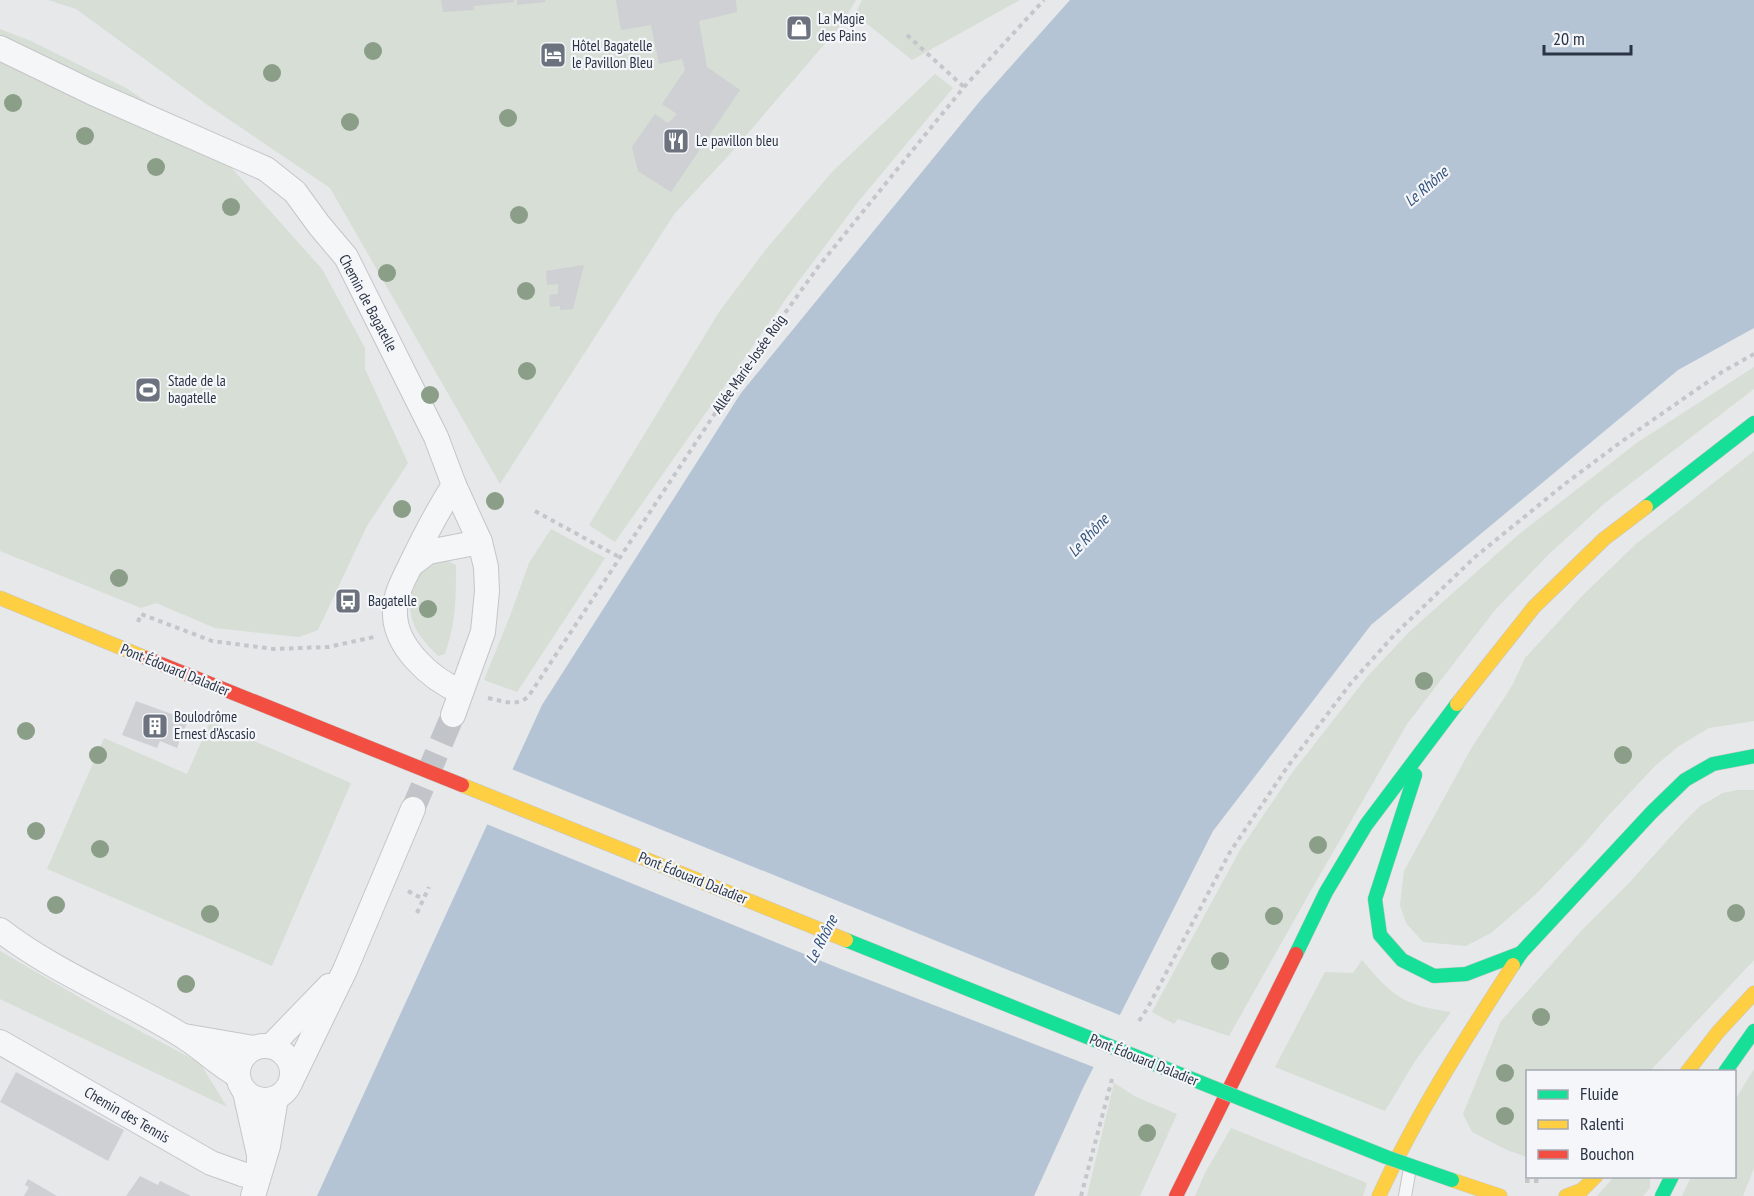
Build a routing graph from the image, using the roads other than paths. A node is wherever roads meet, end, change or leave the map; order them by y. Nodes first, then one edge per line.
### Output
1 (0, 48) edge
2 (1754, 423) edge
3 (454, 485) junction
4 (480, 542) junction
5 (411, 565) junction
6 (0, 598) edge
7 (461, 692) junction
8 (453, 715) tunnel mouth
9 (1430, 740) junction
10 (1740, 746) dead end
11 (1754, 756) edge
12 (1713, 764) junction
13 (1712, 780) dead end
14 (413, 809) tunnel mouth
15 (1652, 812) junction
16 (0, 930) edge
17 (1521, 954) junction
18 (345, 970) junction
19 (1754, 993) edge
20 (1754, 1031) edge
21 (182, 1035) junction
22 (0, 1042) edge
23 (262, 1046) junction
24 (1688, 1070) edge
25 (1726, 1070) edge
26 (292, 1079) junction
27 (241, 1084) junction
28 (276, 1098) junction
29 (1418, 1122) junction
30 (1594, 1178) edge
31 (1671, 1178) edge
32 (1450, 1184) junction
33 (256, 1187) edge
34 (1176, 1196) edge
35 (1379, 1196) edge
36 (1405, 1196) edge
37 (1464, 1196) edge
38 (1500, 1196) edge
39 (1566, 1196) edge
40 (1662, 1196) edge

1 - 3 street, Chemin de Bagatelle
2 - 9 main road
3 - 4 street, Chemin de Bagatelle
3 - 5 street
4 - 5 street
4 - 7 street, Chemin de Bagatelle
5 - 7 street
6 - 32 main road, Pont Édouard Daladier, bridge
7 - 8 street, Chemin de Bagatelle
9 - 17 main road
9 - 34 main road
10 - 12 lane
11 - 12 main road
12 - 15 main road
13 - 15 main road
14 - 18 street
15 - 17 main road
16 - 21 street
17 - 29 main road
18 - 23 street
18 - 26 street
19 - 24 main road
20 - 25 main road
21 - 23 street
21 - 27 street
22 - 33 street, Chemin des Tennis
23 - 26 street
23 - 27 street
26 - 28 street
27 - 28 street
27 - 33 street
28 - 33 street
29 - 35 main road
29 - 36 lane
30 - 39 main road
31 - 40 main road
32 - 37 main road, Pont Édouard Daladier
32 - 38 main road, Pont Édouard Daladier

